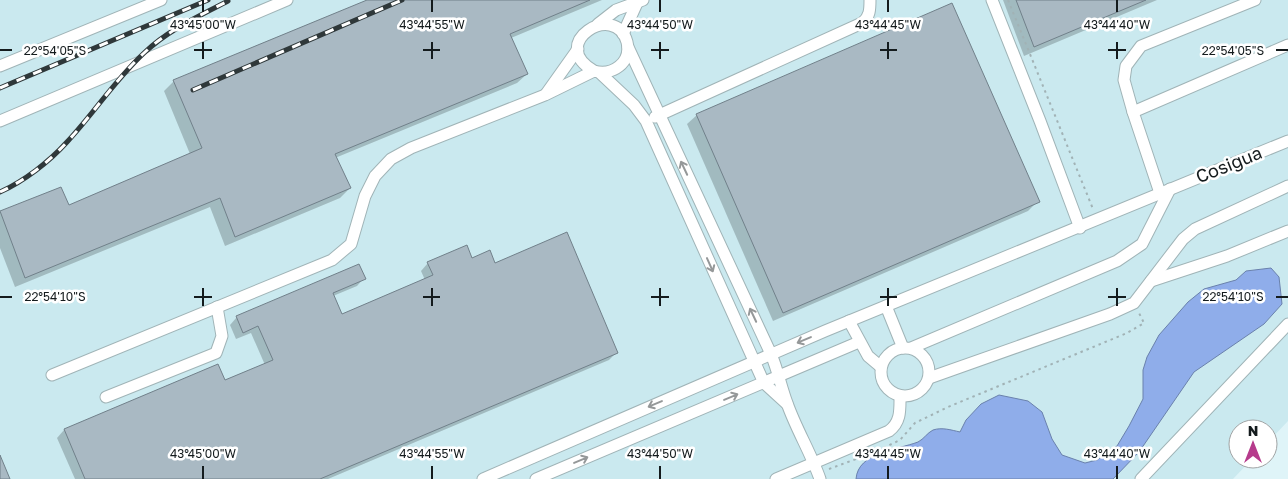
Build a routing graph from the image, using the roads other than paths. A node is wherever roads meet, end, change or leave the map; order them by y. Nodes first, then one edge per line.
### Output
1 (161, 0) edge
2 (286, 0) edge
3 (870, 0) edge
4 (992, 0) edge
5 (1255, 0) edge
6 (640, 1) edge
7 (598, 24) junction
8 (623, 34) junction
9 (1288, 45) edge
10 (628, 47) junction
11 (578, 49) junction
12 (0, 66) edge
13 (597, 72) junction
14 (545, 95) junction
15 (1134, 112) junction
16 (660, 115) junction
17 (646, 121) junction
18 (0, 122) edge
19 (1288, 141) edge
20 (1288, 186) edge
21 (1165, 191) junction
22 (1080, 228) junction
23 (1288, 231) edge
24 (715, 233) junction
25 (699, 240) junction
26 (1151, 282) junction
27 (886, 306) junction
28 (217, 307) junction
29 (849, 321) junction
30 (1288, 324) edge
31 (859, 342) junction
32 (907, 348) junction
33 (771, 354) junction
34 (753, 362) junction
35 (881, 367) junction
36 (52, 375) dead end
37 (780, 376) junction
38 (929, 378) junction
39 (764, 383) junction
40 (900, 396) junction
41 (106, 397) dead end
42 (787, 404) junction
43 (596, 430) junction
44 (604, 451) junction
45 (814, 463) junction
46 (482, 479) edge
47 (536, 479) edge
48 (776, 479) edge
49 (820, 479) edge
50 (1142, 479) edge

1 - 12 street
2 - 18 street
3 - 16 street
4 - 22 street
5 - 15 street
6 - 7 street
6 - 8 street
7 - 8 street
7 - 11 street
8 - 10 street
9 - 15 street
10 - 13 street
10 - 16 street
11 - 13 street
11 - 14 street
13 - 14 street
13 - 17 street
14 - 28 street
15 - 21 street
16 - 17 street
24 -> 16 street
17 - 25 street
19 - 21 street, Cosigua
20 - 26 street
21 - 22 street, Cosigua
21 - 32 street
22 - 27 street, Cosigua
23 - 26 street
24 - 25 street
33 -> 24 street
25 -> 34 street
26 - 38 street
27 - 29 street, Cosigua
27 - 32 street
28 - 36 street
28 - 41 street
29 - 31 street
29 -> 33 street, Cosigua
30 - 50 street
31 - 35 street
31 - 37 street
32 - 35 street
32 - 38 street
33 - 34 street, Cosigua
33 - 37 street
34 - 39 street
34 -> 43 street, Cosigua
35 - 40 street
37 - 39 street
37 - 42 street
38 - 40 street
39 - 42 street
44 -> 39 street
40 - 45 street
42 - 45 street
43 - 44 street
43 - 46 street, Cosigua
47 -> 44 street
45 - 48 street
45 - 49 street

